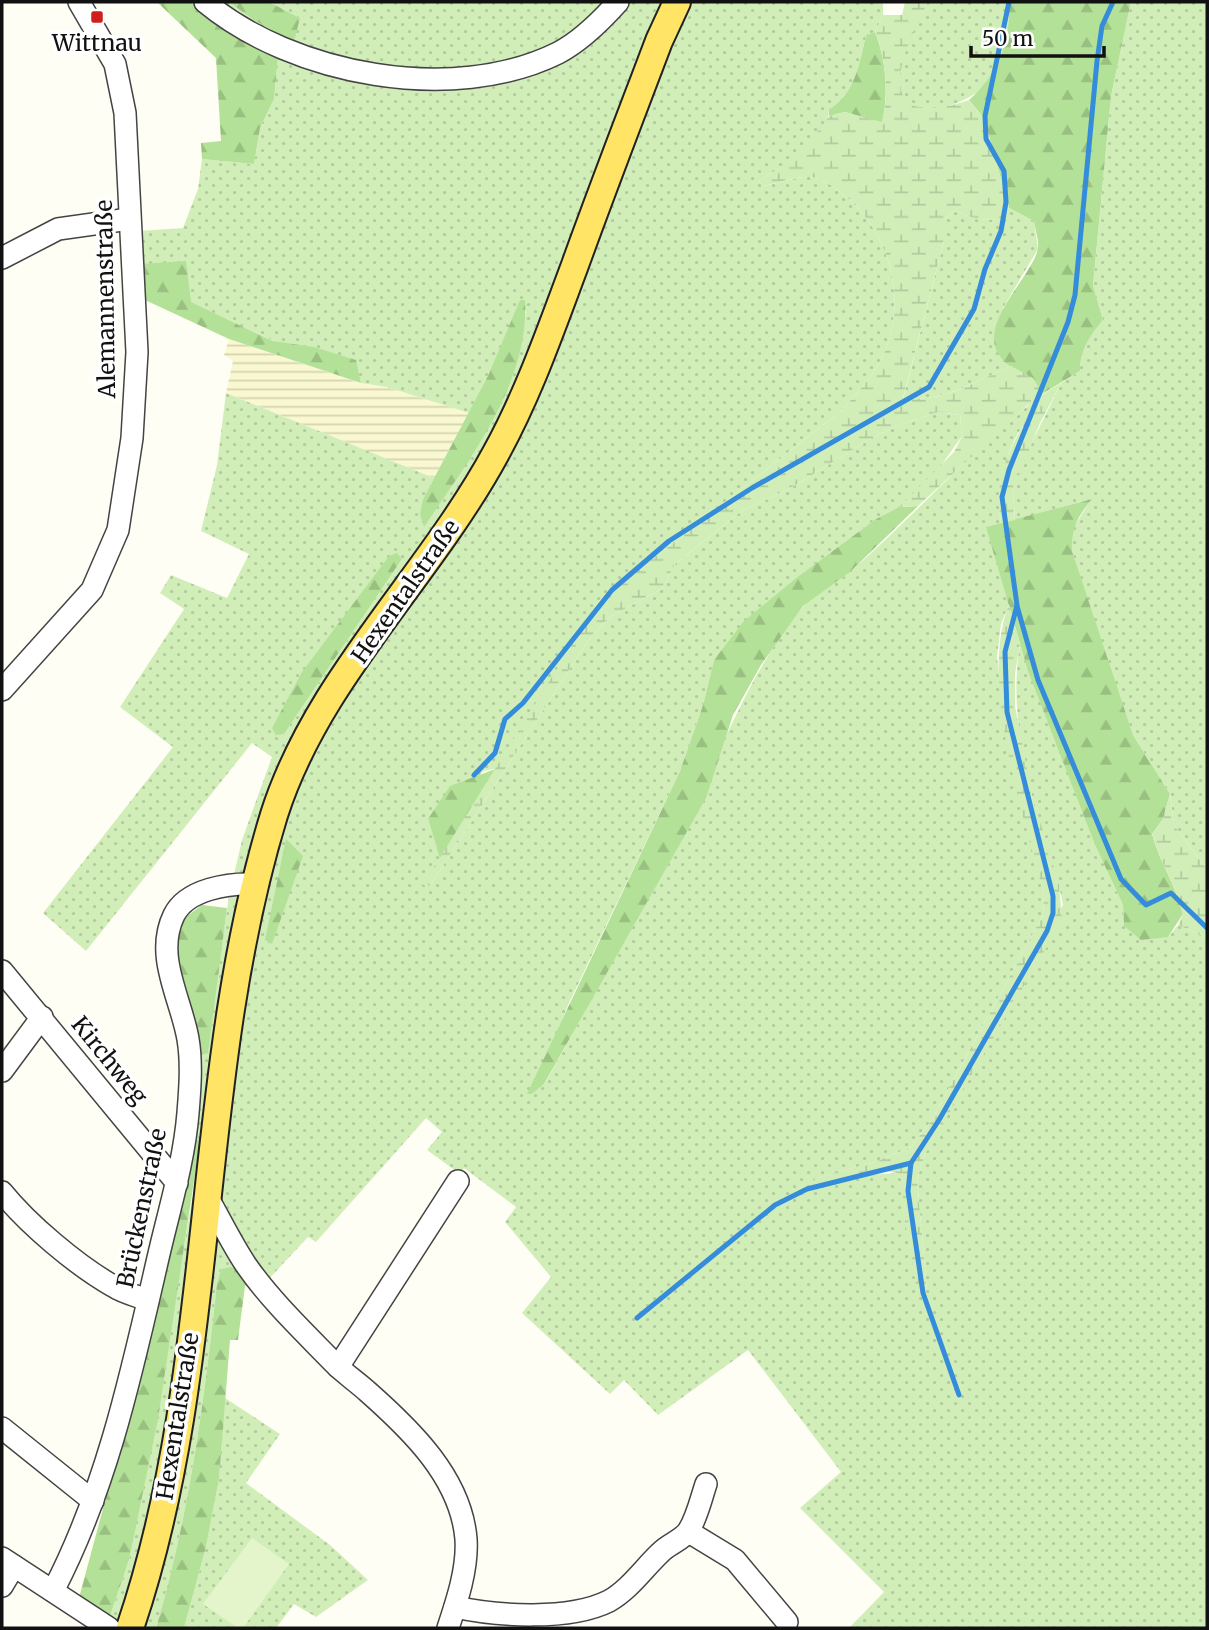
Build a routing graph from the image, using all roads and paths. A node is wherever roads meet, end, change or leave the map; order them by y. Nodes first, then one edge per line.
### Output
1 (79, 2) edge
2 (205, 2) edge
3 (618, 2) edge
4 (677, 2) edge
5 (130, 219) junction
6 (2, 258) edge
7 (2, 690) edge
8 (254, 884) junction
9 (2, 971) edge
10 (42, 1017) junction
11 (2, 1071) edge
12 (458, 1181) dead end
13 (177, 1183) junction
14 (2, 1192) edge
15 (209, 1200) junction
16 (148, 1300) junction
17 (338, 1367) junction
18 (2, 1428) edge
19 (706, 1485) dead end
20 (93, 1501) junction
21 (689, 1532) junction
22 (8, 1562) edge
23 (2, 1586) edge
24 (53, 1591) junction
25 (455, 1607) junction
26 (787, 1622) dead end
27 (109, 1628) edge
28 (130, 1628) edge
29 (448, 1628) edge

1 - 5 street, Alemannenstraße
2 - 3 street
4 - 8 main road, Hexentalstraße
5 - 6 street
5 - 7 street, Alemannenstraße
8 - 13 street, Brückenstraße
8 - 15 main road, Hexentalstraße
9 - 10 street, Kirchweg
10 - 11 street
10 - 13 street, Kirchweg
12 - 17 street
13 - 16 street, Brückenstraße
14 - 16 street
15 - 17 street
15 - 28 main road, Hexentalstraße
16 - 20 street, Brückenstraße
17 - 25 street
18 - 20 street
19 - 21 street
20 - 24 street, Brückenstraße
21 - 25 street
21 - 26 street
22 - 23 street
22 - 24 street
24 - 27 street
25 - 29 street

